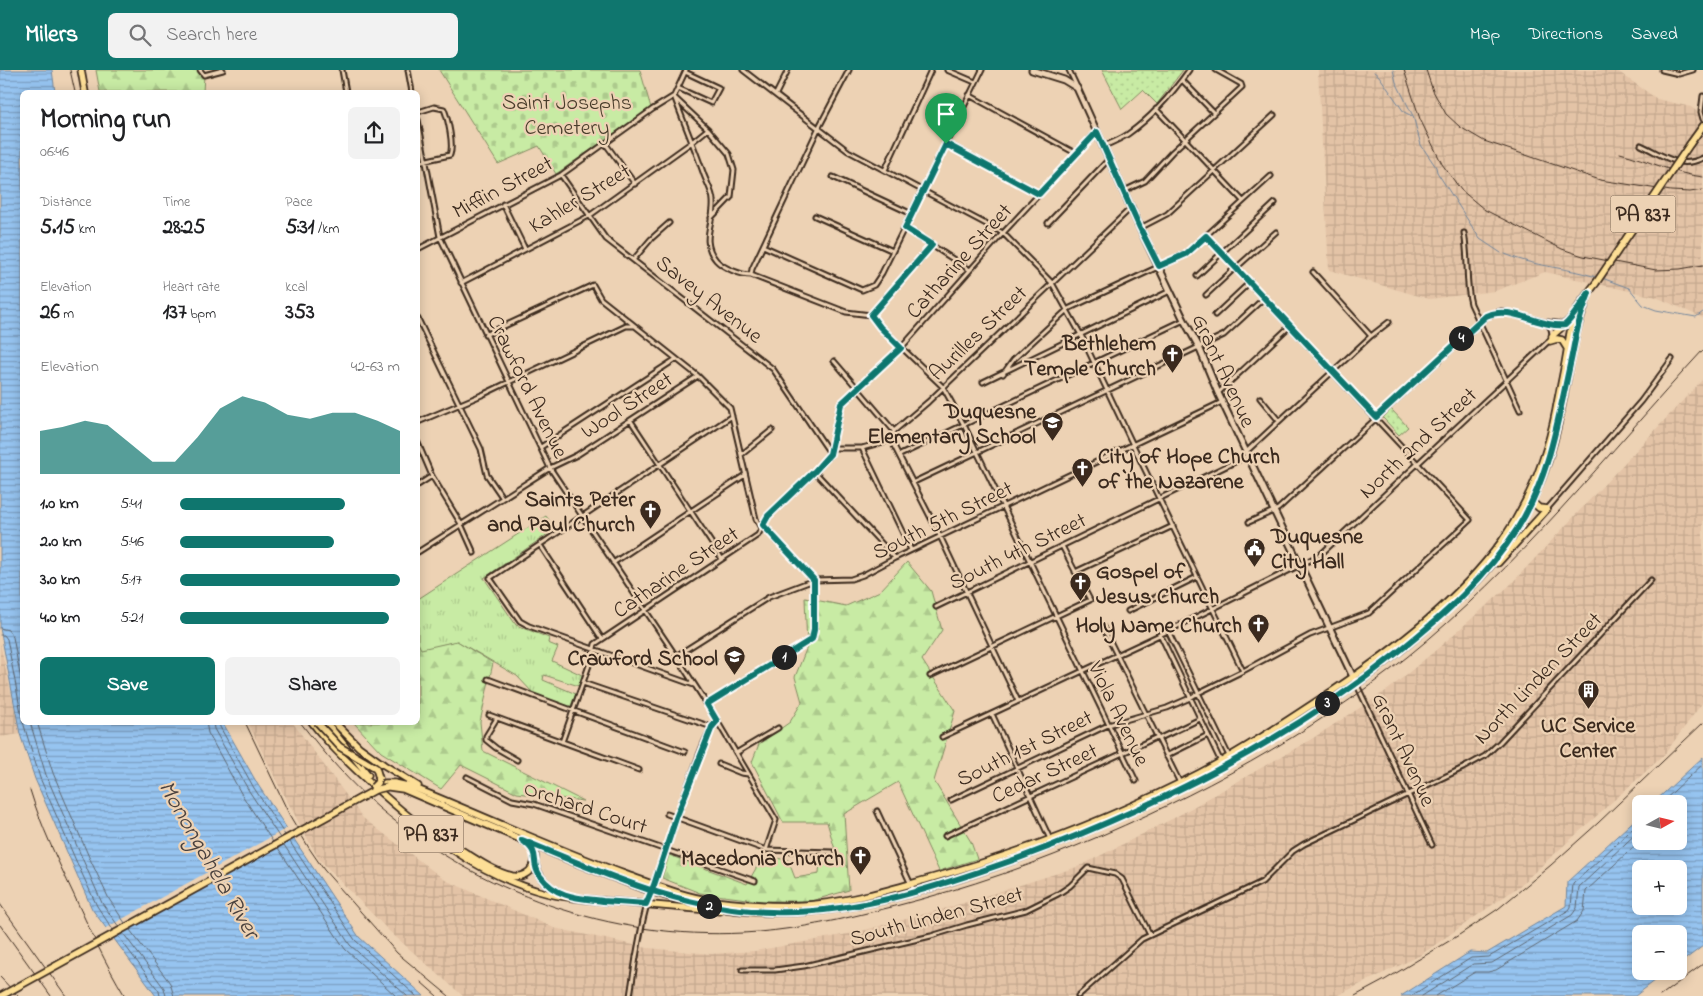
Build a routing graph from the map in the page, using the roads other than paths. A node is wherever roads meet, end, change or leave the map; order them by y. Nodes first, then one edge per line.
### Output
1 (81, 70) edge
2 (200, 70) edge
3 (223, 70) edge
4 (342, 70) edge
5 (408, 70) edge
6 (743, 70) edge
7 (788, 70) edge
8 (848, 70) edge
9 (931, 70) edge
10 (947, 70) edge
11 (982, 70) edge
12 (1032, 70) edge
13 (1069, 70) edge
14 (1189, 70) edge
15 (1216, 70) edge
16 (1662, 70) edge
17 (1693, 70) edge
18 (686, 71) edge
19 (1182, 80) junction
20 (975, 82) junction
21 (678, 88) junction
22 (1077, 88) junction
23 (85, 90) edge
24 (346, 90) edge
25 (412, 90) edge
26 (776, 94) junction
27 (969, 95) junction
28 (674, 96) junction
29 (1703, 96) edge
30 (1156, 109) junction
31 (420, 111) edge
32 (1214, 113) junction
33 (1274, 115) dead end
34 (1703, 119) edge
35 (1703, 126) edge
36 (819, 127) junction
37 (708, 129) junction
38 (420, 132) edge
39 (1097, 132) junction
40 (1186, 140) junction
41 (692, 142) junction
42 (606, 143) junction
43 (946, 144) junction
44 (1641, 145) dead end
45 (1104, 146) junction
46 (1077, 154) junction
47 (1703, 158) edge
48 (1109, 159) junction
49 (425, 161) junction
50 (420, 162) edge
51 (885, 170) junction
52 (1214, 170) junction
53 (561, 175) junction
54 (1271, 176) dead end
55 (833, 177) dead end
56 (635, 184) junction
57 (923, 191) junction
58 (1124, 191) junction
59 (1039, 194) junction
60 (1243, 201) junction
61 (1275, 203) dead end
62 (502, 204) junction
63 (1132, 207) junction
64 (912, 214) junction
65 (590, 216) junction
66 (815, 216) dead end
67 (710, 219) junction
68 (669, 223) dead end
69 (1048, 223) dead end
70 (905, 228) junction
71 (1140, 228) junction
72 (1276, 232) dead end
73 (1003, 233) junction
74 (1464, 233) dead end
75 (1206, 236) junction
76 (440, 237) junction
77 (932, 245) junction
78 (763, 246) junction
79 (420, 248) edge
80 (525, 249) junction
81 (893, 251) junction
82 (1222, 252) junction
83 (634, 259) junction
84 (1159, 266) junction
85 (1236, 267) junction
86 (970, 270) junction
87 (1313, 272) dead end
88 (751, 275) junction
89 (1197, 276) dead end
90 (1250, 282) junction
91 (461, 283) junction
92 (1052, 283) junction
93 (1170, 291) junction
94 (1589, 293) junction
95 (1206, 295) dead end
96 (1264, 298) junction
97 (1068, 309) junction
98 (871, 315) junction
99 (1215, 315) dead end
100 (1575, 315) junction
101 (1184, 320) junction
102 (1389, 322) dead end
103 (1479, 322) junction
104 (420, 323) edge
105 (1547, 323) junction
106 (1565, 325) junction
107 (633, 326) junction
108 (1290, 326) junction
109 (486, 335) junction
110 (1081, 335) junction
111 (1371, 336) junction
112 (1551, 338) junction
113 (1198, 347) junction
114 (901, 348) junction
115 (1568, 348) junction
116 (1672, 358) dead end
117 (676, 359) junction
118 (834, 361) dead end
119 (1095, 363) junction
120 (1333, 372) junction
121 (1003, 374) junction
122 (698, 376) junction
123 (1507, 380) junction
124 (508, 382) junction
125 (983, 382) dead end
126 (943, 387) junction
127 (859, 389) junction
128 (1106, 390) junction
129 (1218, 393) junction
130 (1260, 398) dead end
131 (1223, 402) junction
132 (460, 405) junction
133 (1520, 410) dead end
134 (732, 416) junction
135 (1376, 417) junction
136 (420, 421) edge
137 (630, 421) junction
138 (1279, 421) junction
139 (964, 425) junction
140 (772, 430) dead end
141 (894, 431) junction
142 (892, 440) junction
143 (1132, 445) junction
144 (541, 447) junction
145 (420, 448) edge
146 (832, 448) junction
147 (862, 448) junction
148 (977, 452) junction
149 (830, 454) junction
150 (1247, 454) junction
151 (900, 455) junction
152 (741, 456) junction
153 (660, 464) junction
154 (1418, 464) junction
155 (550, 468) junction
156 (814, 472) junction
157 (745, 475) junction
158 (432, 476) junction
159 (914, 482) junction
160 (420, 485) edge
161 (502, 497) junction
162 (1159, 499) junction
163 (1530, 500) junction
164 (1004, 507) junction
165 (1547, 509) junction
166 (1274, 510) junction
167 (691, 512) junction
168 (582, 517) junction
169 (1249, 522) dead end
170 (461, 524) junction
171 (762, 526) junction
172 (1173, 526) junction
173 (940, 536) junction
174 (540, 545) junction
175 (1062, 546) junction
176 (910, 550) junction
177 (420, 551) edge
178 (474, 553) dead end
179 (895, 558) junction
180 (722, 559) junction
181 (1030, 560) junction
182 (613, 563) junction
183 (1300, 566) junction
184 (1076, 572) junction
185 (1197, 577) junction
186 (814, 580) junction
187 (1651, 580) dead end
188 (1467, 581) junction
189 (1478, 582) junction
190 (966, 592) junction
191 (936, 607) dead end
192 (646, 609) junction
193 (1212, 609) junction
194 (1128, 611) dead end
195 (1056, 616) junction
196 (1103, 627) dead end
197 (1330, 629) junction
198 (1168, 631) junction
199 (1160, 634) junction
200 (602, 639) junction
201 (992, 647) junction
202 (593, 649) junction
203 (1116, 654) junction
204 (676, 656) junction
205 (1081, 670) junction
206 (1243, 671) junction
207 (930, 676) dead end
208 (488, 679) dead end
209 (1355, 681) junction
210 (583, 683) junction
211 (695, 685) junction
212 (1198, 693) junction
213 (1190, 698) junction
214 (1018, 701) junction
215 (707, 704) junction
216 (573, 711) junction
217 (1145, 713) junction
218 (992, 714) junction
219 (489, 715) dead end
220 (497, 718) junction
221 (1200, 719) junction
222 (717, 721) junction
223 (328, 725) edge
224 (337, 725) edge
225 (1108, 725) junction
226 (317, 726) edge
227 (712, 727) junction
228 (778, 728) dead end
229 (1208, 735) junction
230 (942, 737) dead end
231 (1157, 738) junction
232 (562, 742) junction
233 (685, 752) dead end
234 (736, 753) junction
235 (1122, 755) junction
236 (1166, 756) junction
237 (1231, 759) junction
238 (517, 760) dead end
239 (719, 764) dead end
240 (1222, 764) junction
241 (1018, 769) junction
242 (639, 770) dead end
243 (749, 774) junction
244 (467, 777) dead end
245 (1136, 781) dead end
246 (1180, 782) junction
247 (386, 785) junction
248 (373, 787) junction
249 (431, 794) junction
250 (1408, 794) junction
251 (1030, 797) junction
252 (951, 800) dead end
253 (877, 811) dead end
254 (667, 814) dead end
255 (676, 818) junction
256 (945, 836) dead end
257 (522, 840) junction
258 (1050, 840) junction
259 (1432, 845) dead end
260 (665, 849) junction
261 (766, 850) junction
262 (832, 852) dead end
263 (535, 862) junction
264 (755, 881) dead end
265 (911, 884) junction
266 (654, 885) junction
267 (650, 891) junction
268 (914, 891) junction
269 (571, 898) junction
270 (646, 904) junction
271 (775, 912) junction
272 (1150, 935) junction
273 (742, 970) dead end
274 (0, 992) edge
275 (1, 996) edge
276 (630, 996) edge
277 (1078, 996) edge

1 - 23 main road
2 - 3 street
4 - 24 street
5 - 25 street
6 - 26 street
7 - 26 street
8 - 36 street
9 - 51 street
10 - 20 street
11 - 20 street
12 - 22 street
13 - 22 street, Grant Avenue
14 - 19 street
15 - 32 street
16 - 17 street
18 - 21 street
18 - 21 street
19 - 30 street
19 - 32 street
20 - 27 street
21 - 28 street
22 - 39 street, Grant Avenue
26 - 36 street
27 - 43 street
27 - 46 street
28 - 37 street
28 - 41 street
28 - 42 street, Mifflin Street
29 - 34 street
30 - 40 street
30 - 45 street
31 - 49 street
32 - 40 street
33 - 52 street
35 - 94 main road, PA 837, bridge
36 - 51 street
36 - 78 street
37 - 41 street, Kahler Street
37 - 67 street
38 - 49 street, Crawford Avenue
39 - 45 street, Grant Avenue
39 - 46 street, Catharine Street
40 - 52 street
40 - 58 street
41 - 56 street, Kahler Street
41 - 67 street
42 - 53 street, Mifflin Street
42 - 56 street
43 - 57 street
43 - 59 street
44 - 47 street
45 - 48 street, Grant Avenue
46 - 59 street, Catharine Street
48 - 58 street, Grant Avenue
48 - 69 street
49 - 50 street
49 - 76 street, Crawford Avenue
51 - 57 street
52 - 60 street
52 - 71 street
53 - 62 street, Mifflin Street
53 - 65 street, Savey Avenue
54 - 60 street
55 - 64 street
56 - 65 street, Kahler Street
57 - 64 street
57 - 73 street
58 - 63 street, Grant Avenue
59 - 73 street, Catharine Street
60 - 75 street
61 - 82 street
62 - 76 street, Mifflin Street
62 - 80 street
63 - 71 street, Grant Avenue
63 - 92 street, Aurilles Street
64 - 70 street
65 - 80 street, Kahler Street
65 - 83 street, Savey Avenue
66 - 81 street
67 - 88 street
68 - 83 street
70 - 77 street
70 - 81 street
71 - 84 street, Grant Avenue
72 - 85 street
73 - 86 street, Catharine Street
73 - 92 street
74 - 103 street
75 - 82 street
75 - 84 street
76 - 79 street, Mifflin Street
76 - 91 street, Crawford Avenue
77 - 86 street
77 - 98 street
78 - 81 street
78 - 88 street
80 - 91 street, Kahler Street
82 - 85 street
82 - 89 street
83 - 149 street, Savey Avenue
84 - 93 street, Grant Avenue
84 - 97 street
85 - 90 street
85 - 95 street
86 - 114 street, Catharine Street
87 - 111 street
88 - 98 street
90 - 96 street
90 - 99 street
91 - 109 street, Crawford Avenue
92 - 97 street
92 - 126 street, Aurilles Street
93 - 101 street, Grant Avenue
93 - 110 street
94 - 100 main road, PA 837
94 - 163 main road, PA 837
96 - 108 street
96 - 113 street
97 - 110 street
97 - 121 street
98 - 114 street, Viola Avenue
100 - 106 main road
100 - 115 main road, PA 837
101 - 113 street, Grant Avenue
101 - 119 street
102 - 111 street, South 4th Street
103 - 105 street
103 - 123 street
103 - 135 street
104 - 132 street
105 - 106 main road
105 - 112 street
106 - 112 main road
107 - 109 street
107 - 117 street
107 - 124 street
108 - 120 street
108 - 129 street
109 - 124 street, Crawford Avenue
110 - 119 street
110 - 121 street
111 - 120 street, South 4th Street
112 - 115 main road
112 - 123 street, North 2nd Street
113 - 128 street
113 - 129 street, Grant Avenue
114 - 126 street, Viola Avenue
114 - 127 street, Catharine Street
115 - 163 main road, PA 837
116 - 165 street
117 - 122 street
117 - 144 street
118 - 127 street
119 - 128 street
119 - 139 street
120 - 135 street
120 - 138 street, South 4th Street
121 - 125 street
122 - 134 street
122 - 137 street, Wool Street
123 - 133 street
123 - 154 street, North 2nd Street
124 - 132 street
124 - 144 street, Crawford Avenue
126 - 139 street, Viola Avenue
126 - 141 street, Aurilles Street
127 - 141 street
127 - 146 street, Catharine Street
128 - 143 street
128 - 148 street
129 - 131 street, Grant Avenue
130 - 138 street
131 - 143 street, South 5th Street
131 - 150 street, Grant Avenue
132 - 136 street
132 - 161 street
134 - 152 street
134 - 153 street
135 - 154 street
135 - 166 street
137 - 153 street
137 - 155 street, Wool Street
138 - 150 street, South 4th Street
139 - 148 street, Viola Avenue
139 - 151 street
140 - 152 street
141 - 142 street
142 - 147 street
142 - 151 street
143 - 162 street
143 - 164 street, South 5th Street
144 - 155 street, Crawford Avenue
145 - 158 street
146 - 147 street
146 - 149 street, Catharine Street
147 - 176 street
148 - 159 street
148 - 164 street, Viola Avenue
149 - 156 street, Catharine Street
150 - 162 street, South 4th Street
150 - 166 street, Grant Avenue
151 - 159 street
152 - 157 street
153 - 167 street
153 - 168 street
154 - 183 street, North 2nd Street
154 - 197 street, South 1st Street
155 - 161 street, Wool Street
155 - 168 street, Crawford Avenue
156 - 171 street, Catharine Street
156 - 179 street
157 - 167 street
157 - 171 street
158 - 160 street
158 - 170 street
159 - 173 street
161 - 170 street, Wool Street
162 - 172 street
162 - 175 street, South 4th Street
163 - 165 main road
163 - 188 main road, PA 837
163 - 189 main road, PA 837
164 - 173 street, South 5th Street
164 - 181 street, Viola Avenue
165 - 189 main road
166 - 169 street
166 - 183 street, Grant Avenue
167 - 180 street
167 - 182 street
168 - 174 street
168 - 182 street, Crawford Avenue
170 - 177 street, Wool Street
170 - 178 street
171 - 180 street, Catharine Street
171 - 186 street
172 - 184 street
172 - 185 street
173 - 176 street, South 5th Street
173 - 190 street
174 - 200 street
174 - 202 street
175 - 181 street, South 4th Street
175 - 184 street
176 - 179 street, South 5th Street
179 - 186 street, South 5th Street
180 - 192 street, Catharine Street
181 - 190 street, South 4th Street
181 - 195 street, Viola Avenue
182 - 192 street, Crawford Avenue
183 - 193 street, North 2nd Street
183 - 197 street, Grant Avenue
184 - 195 street
185 - 193 street
185 - 194 street
186 - 204 street, South 5th Street
186 - 215 street
187 - 250 street, North Linden Street
188 - 189 main road
188 - 209 main road, PA 837
189 - 209 main road, PA 837
190 - 191 street, South 4th Street
190 - 201 street
192 - 200 street, Catharine Street
192 - 204 street, Crawford Avenue
193 - 198 street, North 2nd Street
193 - 206 street
195 - 201 street
195 - 205 street, Viola Avenue
196 - 203 street
197 - 206 street, South 1st Street
197 - 209 street, Grant Avenue
198 - 199 street, North 2nd Street
198 - 212 street
199 - 203 street, North 2nd Street
199 - 213 street
200 - 202 street, Catharine Street
201 - 207 street
201 - 214 street
202 - 210 street
202 - 211 street
203 - 205 street, North 2nd Street
203 - 217 street
204 - 211 street, Crawford Avenue
205 - 214 street, North 2nd Street
205 - 225 street, Viola Avenue
206 - 212 street, South 1st Street
208 - 216 street
209 - 237 main road, PA 837
209 - 250 street, Grant Avenue
210 - 216 street
210 - 227 street
211 - 215 street, Crawford Avenue
212 - 213 street, South 1st Street
212 - 237 street
213 - 217 street, South 1st Street
213 - 221 street
214 - 218 street, North 2nd Street
215 - 222 street, Crawford Avenue
216 - 232 street
216 - 233 street
217 - 225 street, South 1st Street
217 - 231 street
218 - 230 street, North 2nd Street
218 - 241 street
219 - 220 street
220 - 232 street
220 - 238 street
221 - 229 street
221 - 231 street, Cedar Street
222 - 227 street
222 - 234 street, Crawford Avenue
223 - 263 main road
224 - 249 main road, PA 837
225 - 235 street, Viola Avenue
225 - 241 street, South 1st Street
226 - 248 main road, bridge
226 - 269 main road, PA 837
227 - 255 street
228 - 234 street
229 - 236 street
229 - 240 street
231 - 235 street, Cedar Street
231 - 236 street
232 - 242 street
234 - 243 street, Crawford Avenue
235 - 245 street, Viola Avenue
235 - 251 street, Cedar Street
236 - 246 street
237 - 240 main road, PA 837
239 - 243 street
240 - 246 main road, PA 837
240 - 268 main road, PA 837
241 - 251 street
241 - 252 street, South 1st Street
243 - 261 street, Crawford Avenue
244 - 260 street, Orchard Court
246 - 258 main road, PA 837
247 - 248 main road, bridge
247 - 249 main road
247 - 257 main road
247 - 275 main road, bridge
248 - 274 main road, bridge
249 - 266 main road, PA 837
250 - 259 street, Grant Avenue
250 - 272 street
251 - 256 street, Cedar Street
251 - 258 street
253 - 265 street
254 - 255 street
255 - 260 street
255 - 261 street
257 - 263 main road
257 - 267 main road
258 - 265 main road, PA 837
260 - 264 street, Orchard Court
260 - 266 street
261 - 262 street
263 - 269 main road
265 - 266 main road, PA 837
265 - 268 street
266 - 267 street
267 - 270 street
267 - 271 main road
268 - 271 main road, PA 837
269 - 270 main road, PA 837
270 - 271 main road, PA 837
270 - 276 street, bridge
272 - 273 street, South Linden Street
272 - 277 street

